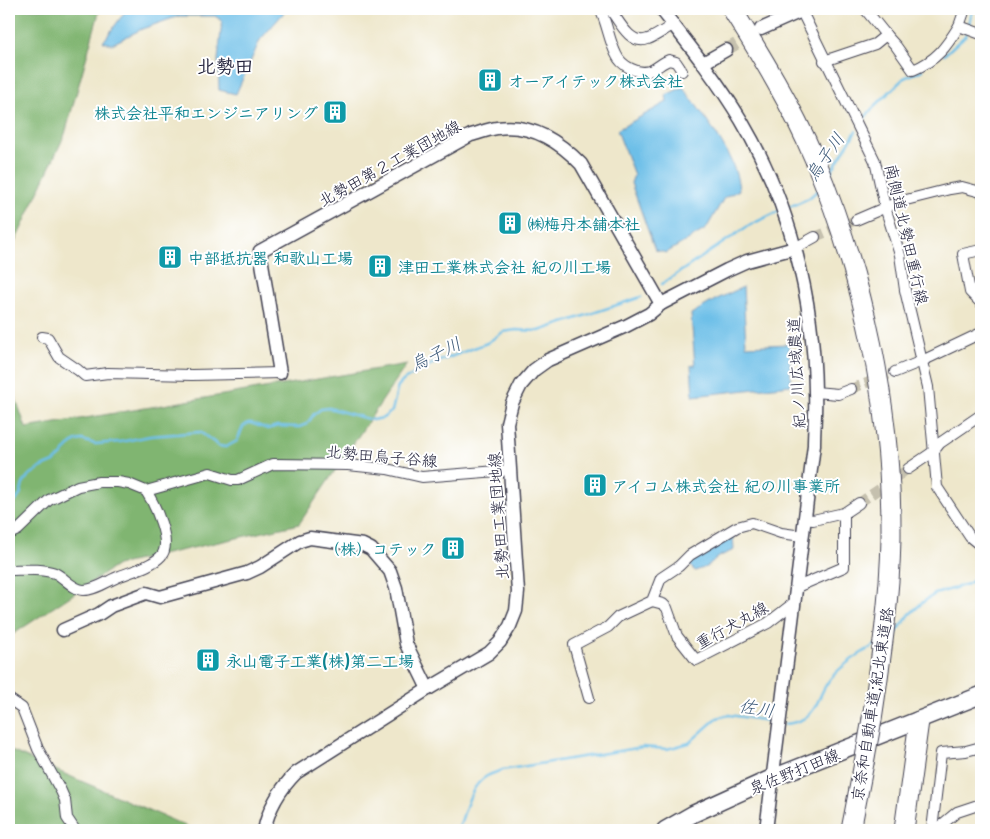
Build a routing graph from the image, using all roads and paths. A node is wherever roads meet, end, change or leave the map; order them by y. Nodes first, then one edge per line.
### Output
1 (600, 9) edge
2 (610, 9) edge
3 (661, 9) edge
4 (732, 9) edge
5 (865, 9) edge
6 (965, 9) edge
7 (803, 10) edge
8 (673, 24) junction
9 (961, 26) junction
10 (761, 29) tunnel mouth
11 (977, 33) edge
12 (886, 34) junction
13 (726, 50) tunnel mouth
14 (824, 61) junction
15 (703, 63) junction
16 (682, 71) dead end
17 (981, 192) edge
18 (885, 207) junction
19 (856, 220) tunnel mouth
20 (815, 237) tunnel mouth
21 (795, 248) junction
22 (981, 250) edge
23 (981, 303) edge
24 (661, 304) junction
25 (981, 334) edge
26 (42, 337) dead end
27 (922, 362) junction
28 (895, 372) tunnel mouth
29 (280, 374) joint
30 (851, 389) tunnel mouth
31 (815, 392) junction
32 (981, 415) edge
33 (933, 452) junction
34 (908, 469) tunnel mouth
35 (510, 470) junction
36 (146, 491) junction
37 (859, 503) tunnel mouth
38 (844, 513) junction
39 (804, 519) junction
40 (9, 534) edge
41 (802, 536) junction
42 (981, 546) edge
43 (9, 570) edge
44 (797, 587) junction
45 (652, 602) junction
46 (795, 602) junction
47 (63, 630) dead end
48 (428, 689) junction
49 (981, 695) edge
50 (589, 698) dead end
51 (9, 699) edge
52 (919, 721) junction
53 (981, 747) edge
54 (772, 778) junction
55 (859, 788) junction
56 (981, 804) edge
57 (927, 829) edge
58 (75, 830) edge
59 (264, 830) edge
60 (665, 830) edge
61 (766, 830) edge
62 (847, 830) edge
63 (852, 830) edge
64 (904, 830) edge

1 - 16 street
2 - 8 street
3 - 8 street, 紀ノ川広域農道
4 - 55 highway, 京奈和自動車道;紀北東道路, bridge
5 - 12 street
6 - 9 street
7 - 10 street
7 - 14 street, 南側道北勢田重行線
8 - 15 street, 紀ノ川広域農道
9 - 11 street
9 - 12 street
12 - 14 street
13 - 15 street
14 - 18 street, 南側道北勢田重行線
15 - 21 street, 紀ノ川広域農道
17 - 18 street
18 - 19 street
18 - 27 street, 南側道北勢田重行線
20 - 21 street
21 - 24 street, 北勢田工業団地線
21 - 31 street, 紀ノ川広域農道
22 - 23 street
24 - 29 street, 北勢田第２工業団地線
24 - 35 street, 北勢田工業団地線
25 - 27 street
26 - 29 street
27 - 28 street
27 - 33 street, 南側道北勢田重行線
30 - 31 street
31 - 39 street, 紀ノ川広域農道
32 - 33 street
33 - 34 street
33 - 42 street, 南側道北勢田重行線
35 - 36 street, 北勢田烏子谷線
35 - 48 street, 北勢田工業団地線
36 - 40 street
36 - 43 street
37 - 38 street
38 - 39 street
38 - 44 street
39 - 41 street, 紀ノ川広域農道
41 - 44 street, 紀ノ川広域農道
41 - 45 street
44 - 46 street, 紀ノ川広域農道
45 - 46 street, 重行犬丸線
45 - 50 street
46 - 54 street, 紀ノ川広域農道
47 - 48 street
48 - 59 street, 北勢田工業団地線
49 - 52 main road, 泉佐野打田線
51 - 58 street
52 - 54 main road, 泉佐野打田線
52 - 57 highway
52 - 64 highway
53 - 57 street
54 - 60 main road, 泉佐野打田線
54 - 61 street, 紀ノ川広域農道
55 - 62 highway
55 - 63 highway, 京奈和自動車道;紀北東道路
56 - 57 street

